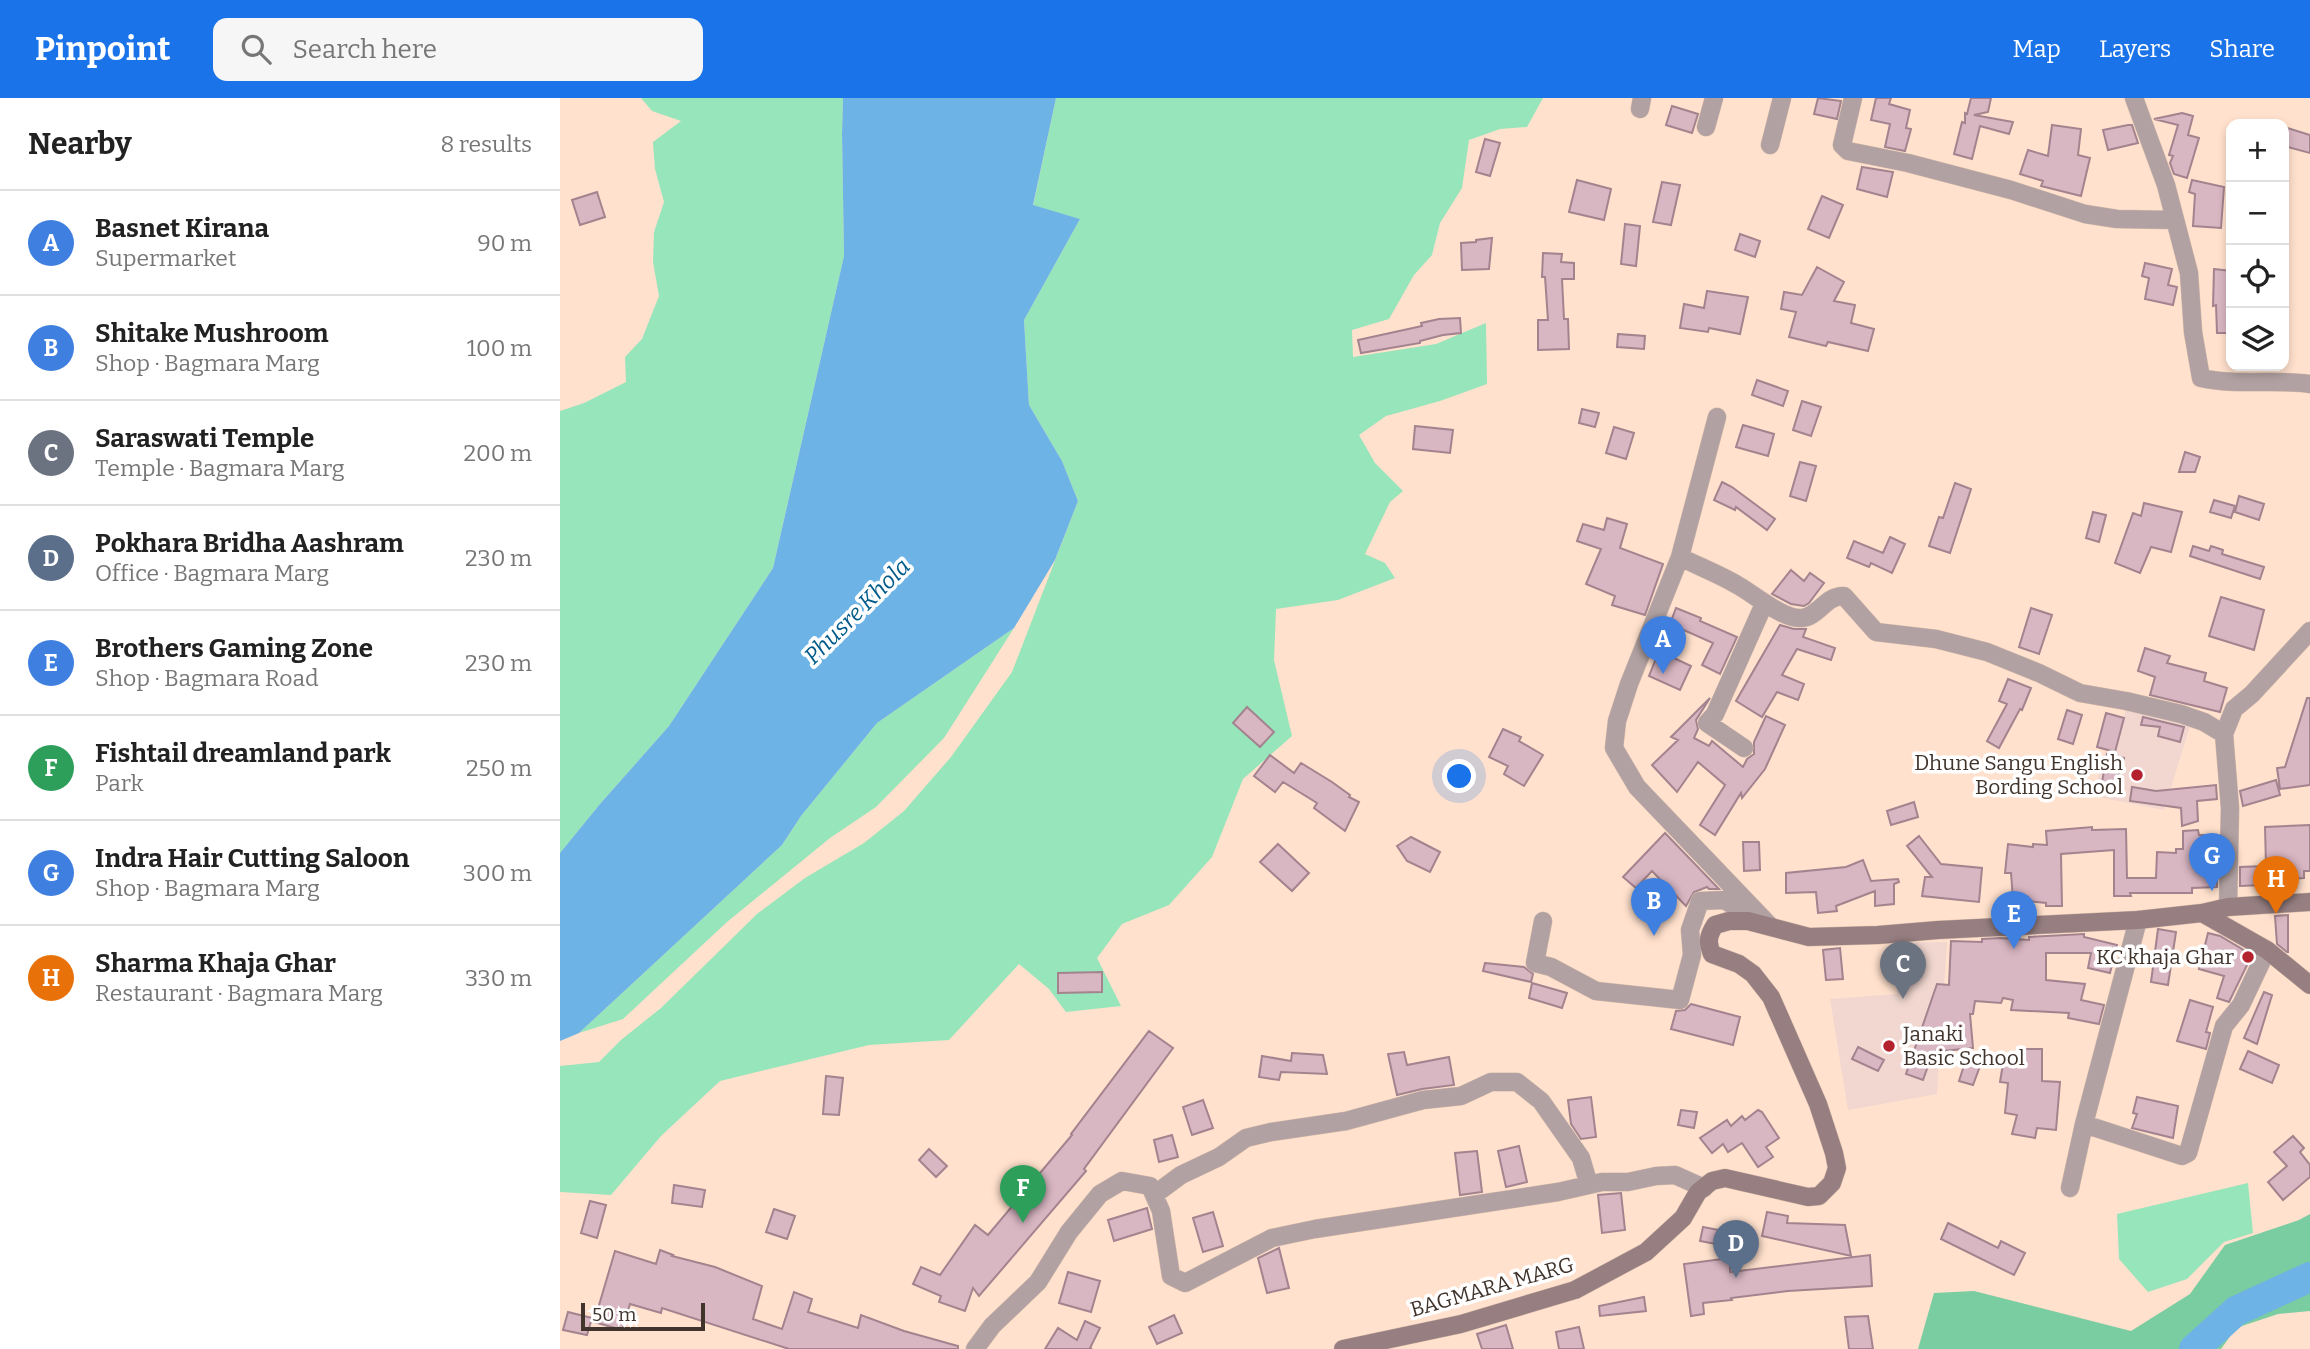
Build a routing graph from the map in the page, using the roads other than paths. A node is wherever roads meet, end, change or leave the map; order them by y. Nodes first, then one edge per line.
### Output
1 (1714, 98) edge
2 (1782, 98) edge
3 (1853, 98) edge
4 (2134, 98) edge
5 (1706, 127) dead end
6 (1770, 145) dead end
7 (2175, 220) junction
8 (2310, 384) edge
9 (1717, 417) dead end
10 (1680, 557) junction
11 (1764, 604) junction
12 (2310, 631) edge
13 (2224, 734) junction
14 (1744, 748) dead end
15 (2310, 902) edge
16 (2228, 907) junction
17 (2202, 913) junction
18 (2138, 920) junction
19 (1543, 921) dead end
20 (1770, 926) junction
21 (2267, 950) junction
22 (2310, 985) edge
23 (2084, 1124) junction
24 (1589, 1185) junction
25 (1704, 1188) junction
26 (2070, 1188) dead end
27 (1154, 1195) junction
28 (975, 1349) edge
29 (1343, 1349) edge

1 - 5 street
2 - 6 street
3 - 7 street
4 - 7 street
7 - 8 street
9 - 10 street
10 - 11 street
10 - 20 street
11 - 13 street
11 - 14 street
12 - 13 street
13 - 16 street
15 - 16 main road
16 - 17 main road
17 - 18 main road
17 - 21 main road
18 - 20 main road
18 - 23 street
19 - 20 street
20 - 25 main road
21 - 22 main road
21 - 23 street
23 - 26 street
24 - 25 street
24 - 27 street
24 - 27 street
25 - 29 main road, BAGMARA MARG
27 - 28 street

